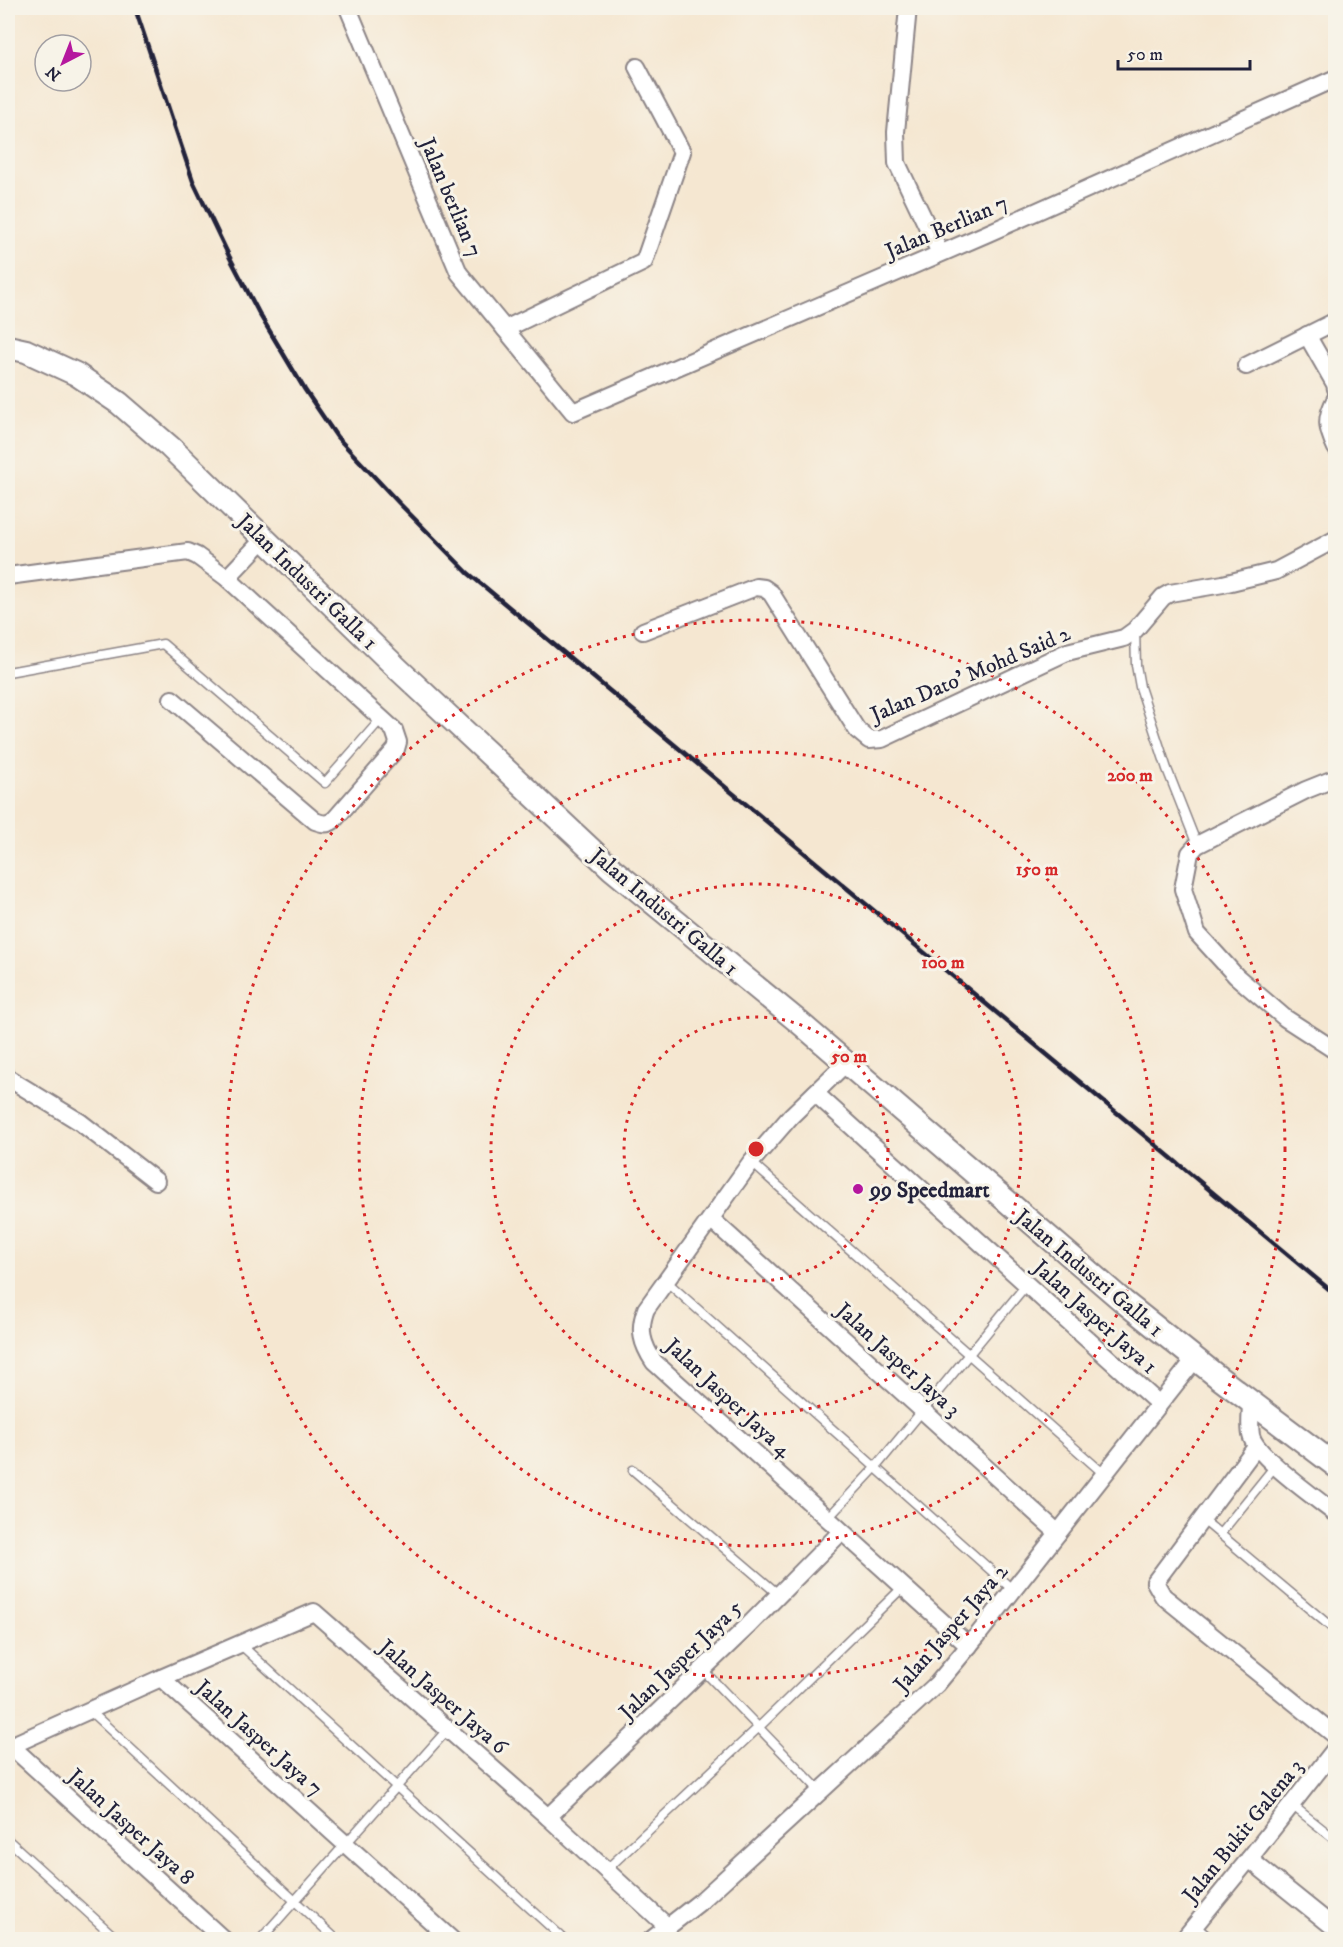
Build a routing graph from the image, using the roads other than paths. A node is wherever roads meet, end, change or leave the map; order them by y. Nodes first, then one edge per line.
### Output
1 (348, 8) edge
2 (908, 8) edge
3 (637, 67) dead end
4 (1335, 78) edge
5 (940, 253) junction
6 (1335, 321) edge
7 (505, 329) junction
8 (1307, 335) junction
9 (8, 347) edge
10 (1246, 366) dead end
11 (1335, 389) edge
12 (1335, 398) edge
13 (573, 412) joint
14 (1335, 448) edge
15 (264, 539) junction
16 (1335, 539) edge
17 (8, 576) edge
18 (227, 578) junction
19 (1135, 630) junction
20 (643, 631) dead end
21 (8, 672) edge
22 (172, 699) dead end
23 (381, 719) junction
24 (1335, 778) edge
25 (1197, 845) junction
26 (1335, 1051) edge
27 (846, 1064) junction
28 (8, 1078) edge
29 (815, 1093) junction
30 (751, 1162) junction
31 (156, 1181) dead end
32 (711, 1219) junction
33 (666, 1281) junction
34 (1027, 1284) junction
35 (969, 1354) junction
36 (1194, 1359) junction
37 (1251, 1402) junction
38 (1159, 1404) junction
39 (922, 1410) junction
40 (1256, 1448) junction
41 (1275, 1466) junction
42 (1335, 1467) edge
43 (875, 1468) junction
44 (633, 1470) dead end
45 (1104, 1474) junction
46 (1335, 1514) edge
47 (827, 1519) junction
48 (1202, 1519) junction
49 (841, 1532) junction
50 (1058, 1533) junction
51 (1220, 1534) junction
52 (903, 1587) junction
53 (1013, 1590) junction
54 (778, 1594) junction
55 (1335, 1631) edge
56 (241, 1645) junction
57 (969, 1646) junction
58 (702, 1669) junction
59 (161, 1678) junction
60 (89, 1710) junction
61 (759, 1727) junction
62 (448, 1730) junction
63 (1335, 1736) edge
64 (9, 1746) edge
65 (1335, 1748) edge
66 (397, 1787) junction
67 (820, 1791) junction
68 (1292, 1805) junction
69 (548, 1816) junction
70 (8, 1840) edge
71 (1335, 1840) edge
72 (345, 1843) junction
73 (1249, 1859) junction
74 (606, 1870) junction
75 (294, 1900) junction
76 (1194, 1925) junction
77 (668, 1927) junction
78 (1335, 1929) edge
79 (220, 1938) edge
80 (118, 1940) edge
81 (260, 1940) edge
82 (337, 1940) edge
83 (452, 1940) edge
84 (565, 1940) edge
85 (651, 1940) edge
86 (1183, 1940) edge
87 (1212, 1940) edge

1 - 7 street, Jalan berlian 7
2 - 5 street
3 - 7 street
4 - 5 street, Jalan Berlian 7
5 - 13 street, Jalan Berlian 7
6 - 8 street
7 - 13 street, Jalan berlian 7
8 - 10 street
8 - 11 street
9 - 15 main road, Jalan Industri Galla 1
12 - 14 street
15 - 18 street
15 - 27 main road, Jalan Industri Galla 1
16 - 19 street, Jalan Dato' Mohd Said 2
17 - 18 street
18 - 23 street
19 - 20 street, Jalan Dato' Mohd Said 2
19 - 25 lane
21 - 23 lane
22 - 23 street
24 - 25 street
25 - 26 street
27 - 29 street, Jalan Jasper Jaya 4
27 - 36 main road, Jalan Industri Galla 1
28 - 31 street
29 - 30 street, Jalan Jasper Jaya 4
29 - 34 street, Jalan Jasper Jaya 1
30 - 32 street, Jalan Jasper Jaya 4
30 - 35 lane
32 - 33 street, Jalan Jasper Jaya 4
32 - 39 street, Jalan Jasper Jaya 3
33 - 43 lane
33 - 47 street, Jalan Jasper Jaya 4
34 - 35 lane
34 - 38 street, Jalan Jasper Jaya 1
35 - 39 lane
35 - 45 lane
36 - 37 main road, Jalan Industri Galla 1
36 - 38 street, Jalan Jasper Jaya 2
37 - 40 street
37 - 42 main road, Jalan Industri Galla 1
38 - 45 street, Jalan Jasper Jaya 2
39 - 43 lane
39 - 50 street, Jalan Jasper Jaya 3
40 - 41 street
40 - 48 street
41 - 46 street
41 - 51 lane
43 - 47 lane
43 - 53 lane
44 - 54 lane
45 - 50 street, Jalan Jasper Jaya 2
47 - 49 street, Jalan Jasper Jaya 4
48 - 51 lane
48 - 63 street
49 - 52 street, Jalan Jasper Jaya 4
49 - 54 street, Jalan Jasper Jaya 5
50 - 53 street, Jalan Jasper Jaya 2
51 - 55 lane
52 - 57 street, Jalan Jasper Jaya 4
52 - 61 lane
53 - 57 street, Jalan Jasper Jaya 2
54 - 58 street, Jalan Jasper Jaya 5
56 - 59 street, Jalan Jasper Jaya 6
56 - 62 street, Jalan Jasper Jaya 6
56 - 66 lane
57 - 67 street, Jalan Jasper Jaya 2
58 - 61 lane
58 - 69 street, Jalan Jasper Jaya 5
59 - 60 street, Jalan Jasper Jaya 7
59 - 72 street, Jalan Jasper Jaya 7
60 - 64 street, Jalan Jasper Jaya 7
60 - 75 lane
61 - 67 lane
61 - 74 lane
62 - 66 lane
62 - 69 street, Jalan Jasper Jaya 6
64 - 79 street, Jalan Jasper Jaya 8
65 - 68 street, Jalan Bukit Galena 3
66 - 72 lane
66 - 84 lane
67 - 77 street, Jalan Jasper Jaya 2
68 - 71 lane
68 - 73 street, Jalan Bukit Galena 3
69 - 74 street, Jalan Jasper Jaya 6
70 - 80 lane
72 - 75 lane
72 - 83 street, Jalan Jasper Jaya 7
73 - 76 street, Jalan Bukit Galena 3
73 - 78 street
74 - 77 street, Jalan Jasper Jaya 6
75 - 81 lane
75 - 82 lane
76 - 86 street, Jalan Bukit Galena 3
76 - 87 lane
77 - 85 street, Jalan Jasper Jaya 2

